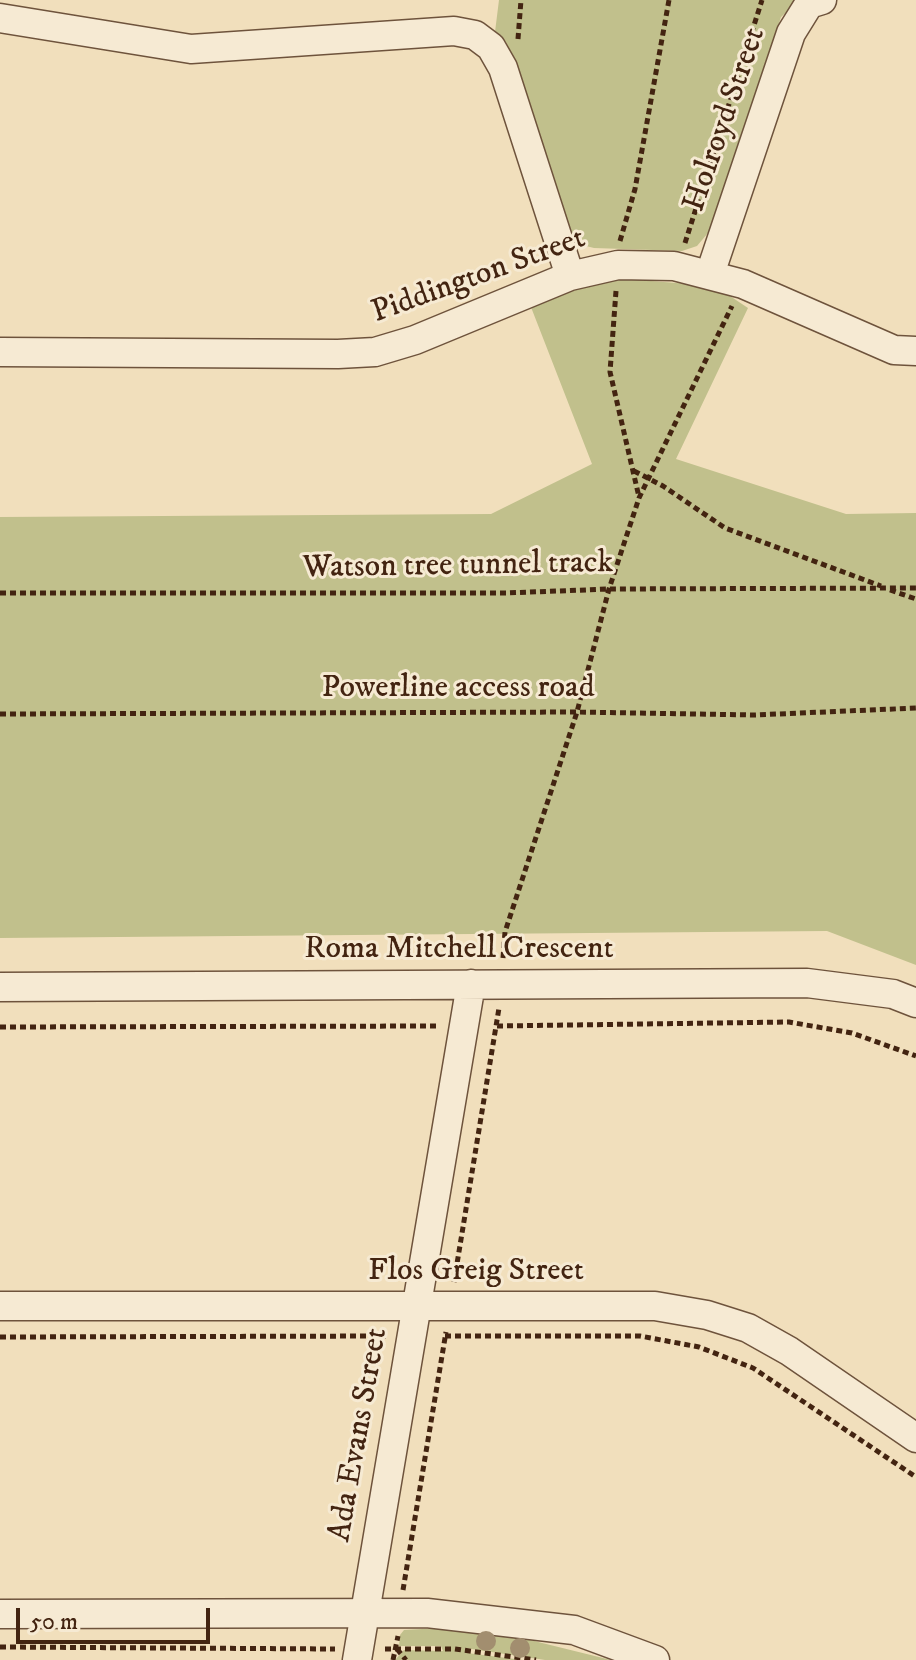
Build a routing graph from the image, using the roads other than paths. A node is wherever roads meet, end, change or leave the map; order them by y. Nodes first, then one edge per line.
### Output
1 (822, 0) edge
2 (0, 18) edge
3 (710, 274) junction
4 (570, 276) junction
5 (916, 351) edge
6 (0, 352) edge
7 (471, 984) junction
8 (0, 987) edge
9 (916, 1003) edge
10 (0, 1306) edge
11 (416, 1306) junction
12 (916, 1438) edge
13 (363, 1613) junction
14 (0, 1614) edge
15 (358, 1654) edge
16 (655, 1660) edge

1 - 3 street, Holroyd Street
2 - 4 street
3 - 4 street, Piddington Street
3 - 5 street, Piddington Street
4 - 6 street, Piddington Street
7 - 8 street, Roma Mitchell Crescent
7 - 9 street, Roma Mitchell Crescent
7 - 11 street, Ada Evans Street
10 - 11 street, Flos Greig Street
11 - 12 street, Flos Greig Street
11 - 13 street, Ada Evans Street
13 - 14 street
13 - 15 street, Ada Evans Street
13 - 16 street

